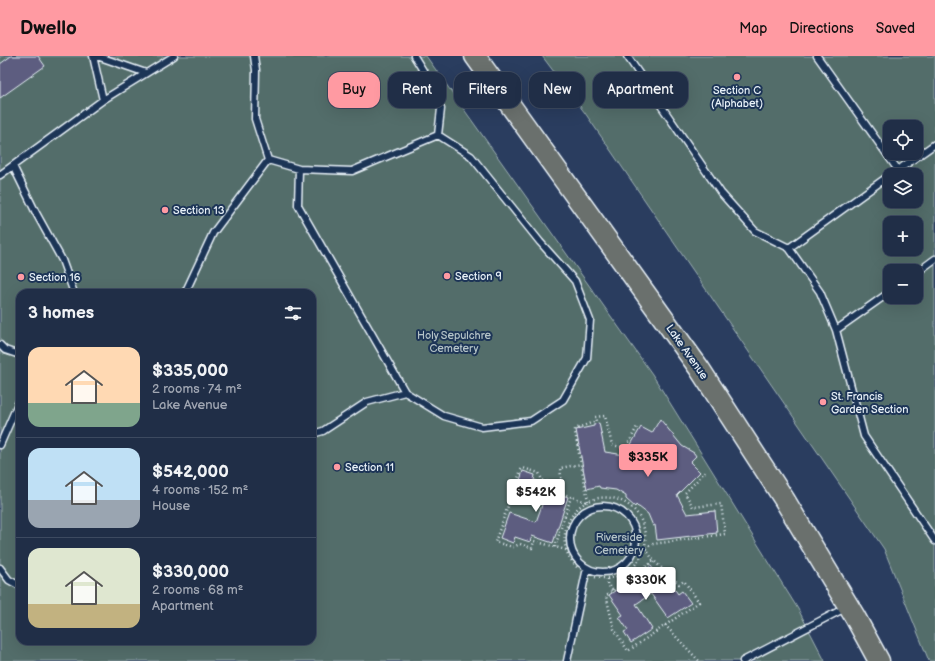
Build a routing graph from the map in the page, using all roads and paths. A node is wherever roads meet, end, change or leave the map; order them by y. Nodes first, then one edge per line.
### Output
1 (93, 56) edge
2 (98, 56) edge
3 (174, 56) edge
4 (254, 56) edge
5 (414, 56) edge
6 (475, 56) edge
7 (627, 56) edge
8 (817, 56) edge
9 (146, 73) junction
10 (104, 100) junction
11 (438, 135) junction
12 (935, 144) edge
13 (268, 160) junction
14 (13, 166) junction
15 (897, 168) edge
16 (901, 168) edge
17 (299, 169) junction
18 (0, 175) edge
19 (883, 180) edge
20 (789, 248) junction
21 (934, 262) edge
22 (923, 269) edge
23 (73, 289) edge
24 (187, 289) edge
25 (883, 297) edge
26 (836, 330) junction
27 (0, 345) edge
28 (16, 354) edge
29 (406, 392) junction
30 (16, 408) edge
31 (638, 425) dead end
32 (316, 433) edge
33 (0, 445) edge
34 (581, 464) junction
35 (705, 472) dead end
36 (564, 494) junction
37 (571, 497) junction
38 (587, 502) junction
39 (935, 541) edge
40 (635, 544) junction
41 (555, 547) junction
42 (645, 548) junction
43 (566, 550) junction
44 (654, 561) junction
45 (623, 565) junction
46 (0, 568) edge
47 (587, 571) junction
48 (628, 572) junction
49 (632, 578) junction
50 (607, 579) junction
51 (16, 584) edge
52 (613, 591) junction
53 (848, 606) junction
54 (665, 625) junction
55 (567, 661) edge
56 (699, 661) edge
57 (743, 661) edge
58 (879, 661) edge

1 - 10 lane
2 - 9 lane
3 - 9 lane
4 - 13 lane
5 - 11 lane
6 - 53 main road, Lake Avenue
7 - 20 lane
8 - 15 lane
9 - 10 lane
10 - 14 lane
11 - 17 lane
11 - 29 lane
12 - 16 lane
13 - 17 lane
13 - 24 lane
14 - 18 lane
14 - 23 lane
17 - 29 lane
19 - 20 lane
20 - 26 lane
21 - 22 lane
25 - 26 lane
26 - 39 lane
27 - 28 lane
29 - 32 lane
30 - 33 lane
31 - 34 path
34 - 36 path
34 - 38 path
35 - 42 path
36 - 37 path
36 - 41 path
37 - 38 path
37 - 41 path
38 - 42 path
38 - 43 path
40 - 42 path
40 - 45 lane
40 - 47 lane
41 - 43 path
42 - 44 path
42 - 48 path
43 - 47 path
44 - 49 path
44 - 54 path
45 - 47 lane
45 - 48 path
46 - 51 lane
47 - 50 path
47 - 55 lane
48 - 49 path
48 - 50 path
49 - 52 path
50 - 52 path
52 - 54 path
53 - 57 lane
53 - 58 main road, Lake Avenue
54 - 56 path

